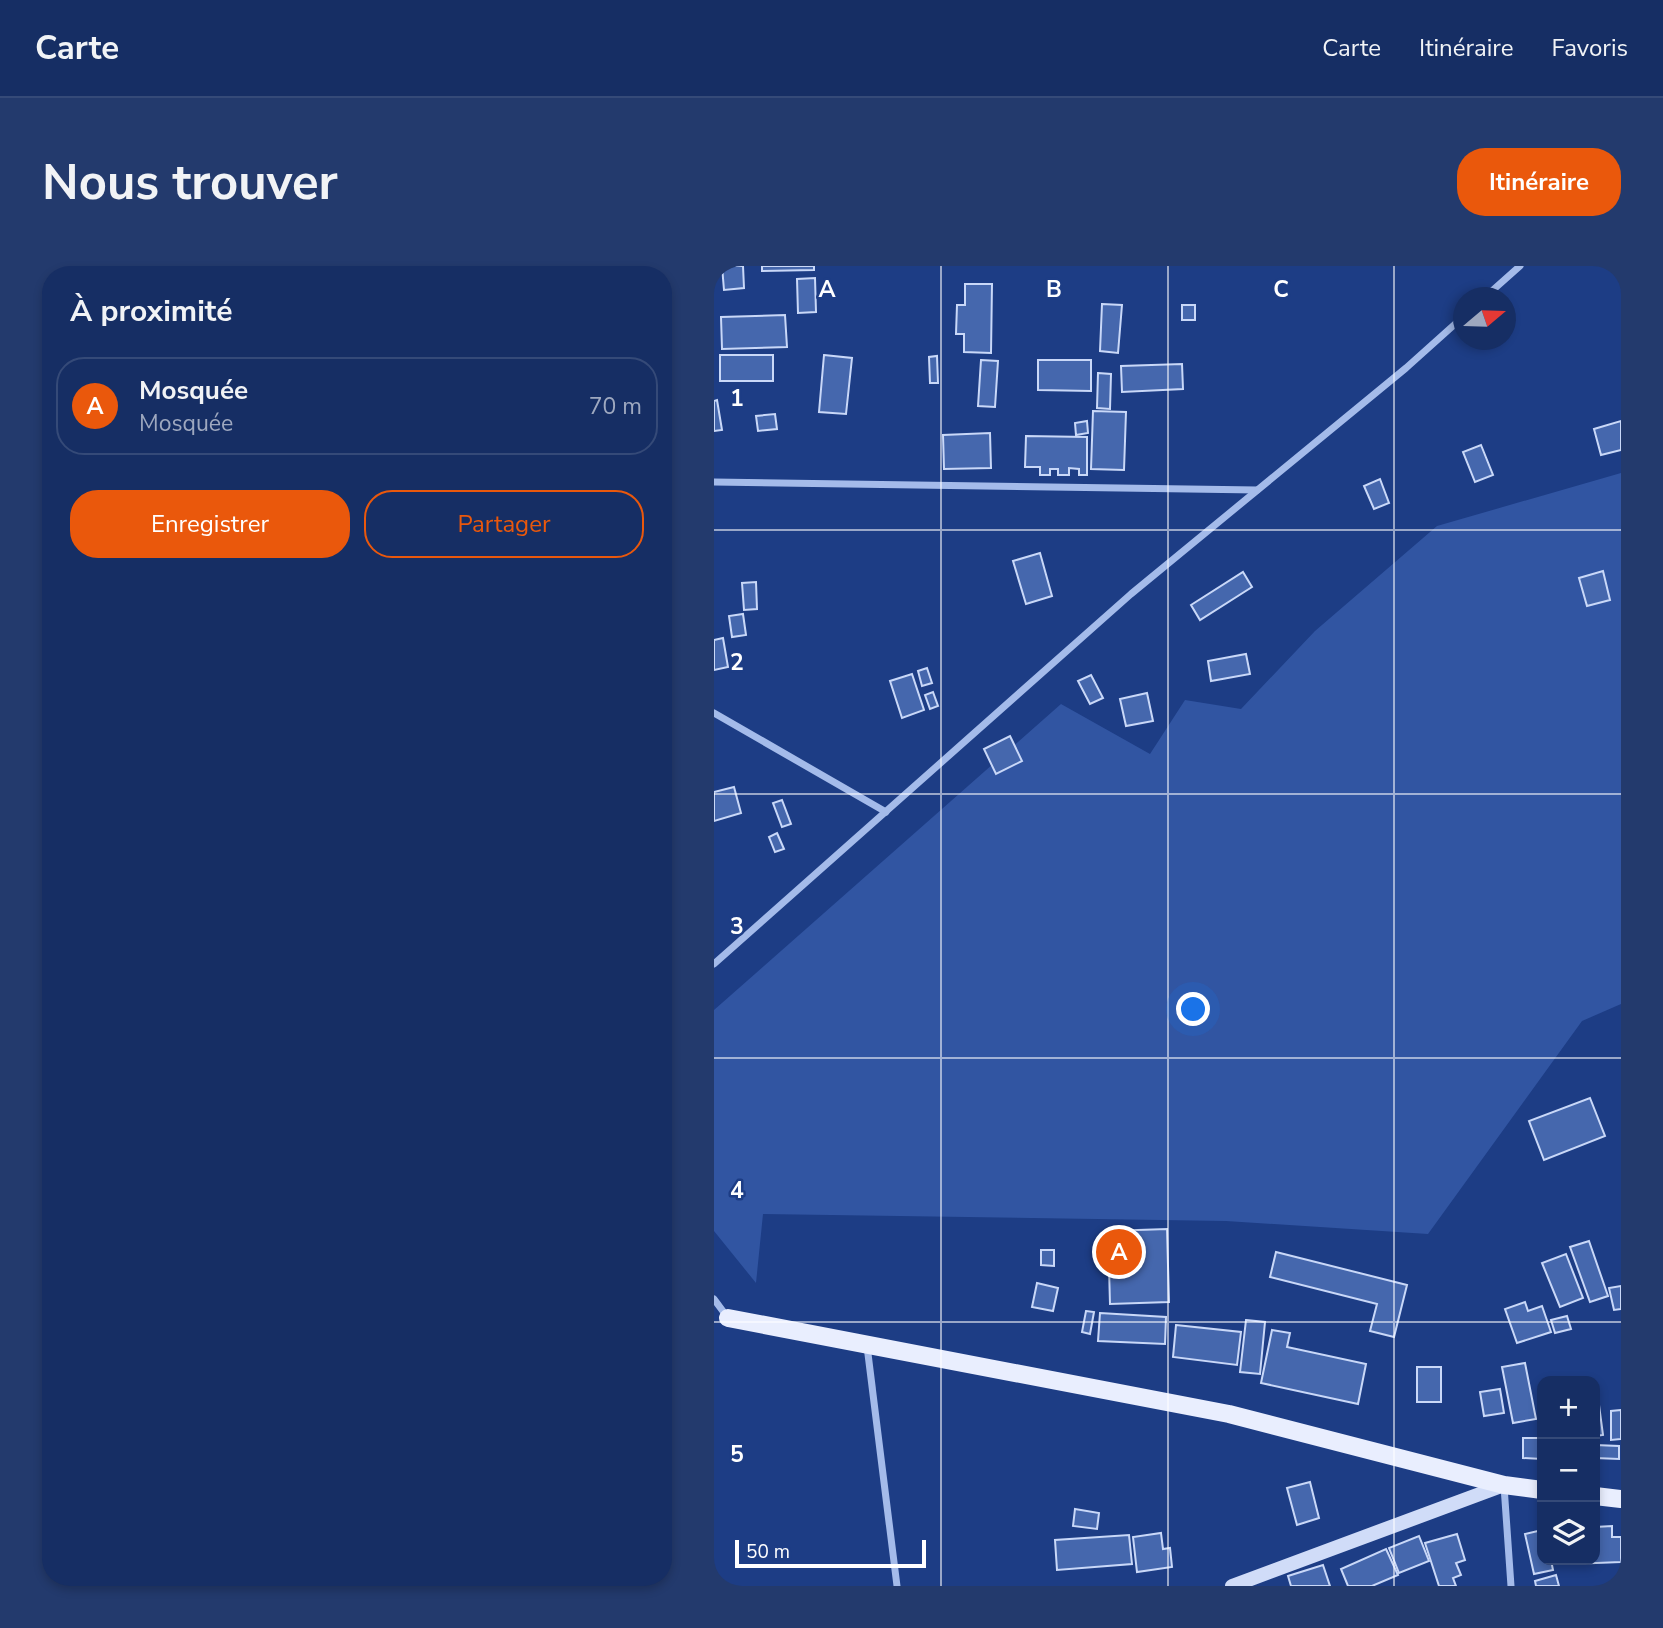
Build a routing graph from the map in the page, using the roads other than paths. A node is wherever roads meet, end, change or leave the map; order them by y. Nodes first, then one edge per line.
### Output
1 (1520, 266) edge
2 (1496, 287) edge
3 (1453, 326) edge
4 (714, 482) edge
5 (1258, 490) junction
6 (714, 713) edge
7 (886, 812) junction
8 (714, 964) edge
9 (714, 1299) edge
10 (728, 1318) joint
11 (867, 1345) junction
12 (1504, 1485) junction
13 (1537, 1489) edge
14 (1600, 1497) edge
15 (1621, 1499) edge
16 (897, 1586) edge
17 (1232, 1586) edge
18 (1511, 1586) edge

1 - 2 street
3 - 5 street
4 - 5 street
5 - 7 street
6 - 7 street
7 - 8 street
9 - 10 street
10 - 11 main road
11 - 12 main road
11 - 16 street
12 - 13 main road
12 - 17 street
12 - 18 street
14 - 15 main road

